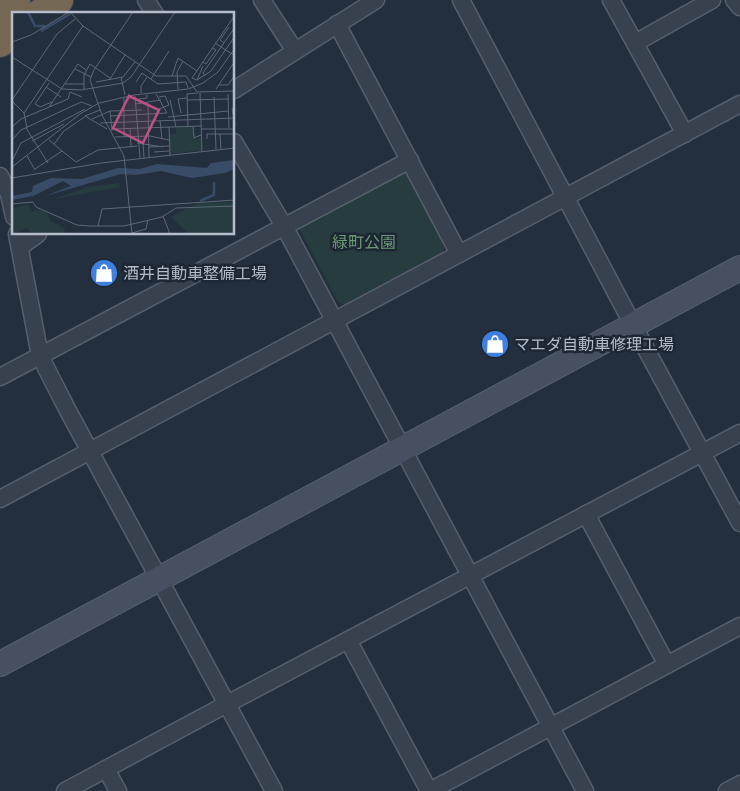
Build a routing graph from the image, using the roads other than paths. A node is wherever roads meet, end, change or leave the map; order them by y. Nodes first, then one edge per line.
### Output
1 (16, 0) edge
2 (59, 0) edge
3 (146, 0) edge
4 (262, 0) edge
5 (376, 0) edge
6 (461, 0) edge
7 (612, 0) edge
8 (712, 0) edge
9 (734, 0) edge
10 (740, 7) edge
11 (0, 12) edge
12 (42, 12) edge
13 (154, 12) edge
14 (338, 24) junction
15 (12, 34) edge
16 (0, 43) edge
17 (635, 43) junction
18 (295, 52) junction
19 (235, 89) edge
20 (740, 104) edge
21 (685, 134) junction
22 (235, 144) edge
23 (410, 160) junction
24 (0, 176) edge
25 (565, 197) junction
26 (5, 200) edge
27 (12, 214) edge
28 (284, 226) junction
29 (35, 235) edge
30 (18, 240) edge
31 (460, 254) junction
32 (740, 268) edge
33 (335, 321) junction
34 (633, 325) junction
35 (40, 356) junction
36 (0, 377) edge
37 (740, 433) edge
38 (402, 449) junction
39 (90, 451) junction
40 (703, 453) junction
41 (0, 499) edge
42 (586, 514) junction
43 (740, 523) edge
44 (470, 576) junction
45 (159, 579) junction
46 (740, 626) edge
47 (348, 640) junction
48 (0, 664) edge
49 (667, 665) junction
50 (227, 704) junction
51 (550, 727) junction
52 (106, 769) junction
53 (65, 791) edge
54 (118, 791) edge
55 (274, 791) edge
56 (429, 791) edge
57 (585, 791) edge

1 - 11 highway
2 - 12 highway
3 - 13 street
4 - 18 street
5 - 14 street
6 - 25 street
7 - 17 street
8 - 17 street
9 - 10 street
14 - 18 street
14 - 23 street
15 - 16 highway
17 - 21 street
18 - 19 street
20 - 21 street
21 - 25 street
22 - 28 street
23 - 28 street
23 - 31 street
24 - 26 street
25 - 31 street
25 - 34 street
26 - 27 street
28 - 33 street
28 - 35 street
29 - 30 street
30 - 35 street
31 - 33 street
32 - 34 street
33 - 38 street
33 - 39 street
34 - 38 street
34 - 40 street
35 - 36 street
35 - 39 street
37 - 40 street
38 - 44 street
38 - 45 street
39 - 41 street
39 - 45 street
40 - 42 street
40 - 43 street
42 - 44 street
42 - 49 street
44 - 47 street
44 - 51 street
45 - 48 street
45 - 50 street
46 - 49 street
47 - 50 street
47 - 56 street
49 - 51 street
50 - 52 street
50 - 55 street
51 - 56 street
51 - 57 street
52 - 53 street
52 - 54 street

